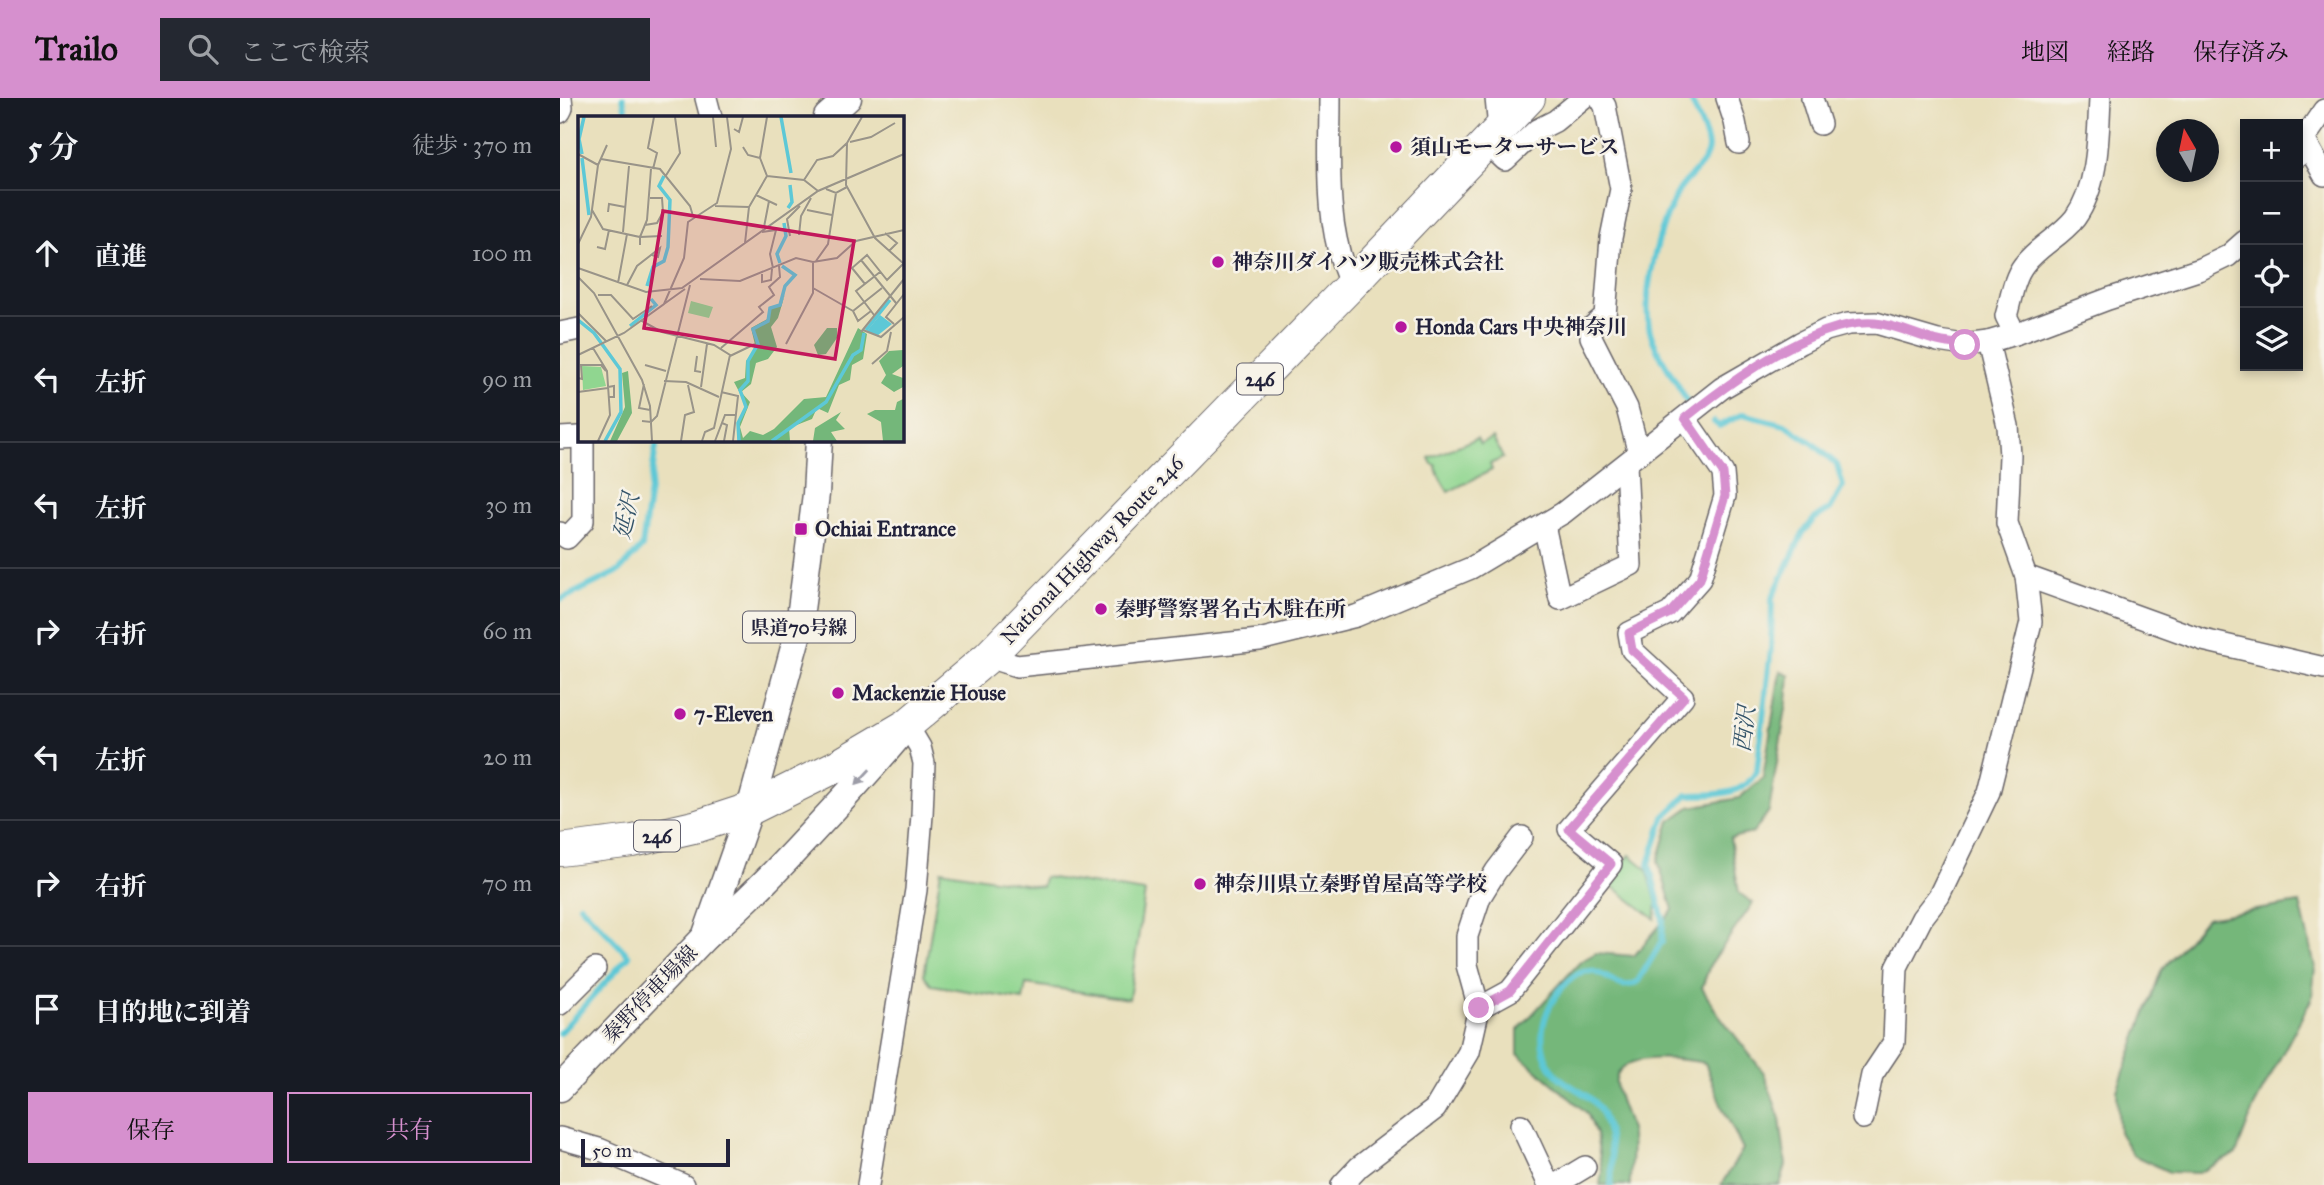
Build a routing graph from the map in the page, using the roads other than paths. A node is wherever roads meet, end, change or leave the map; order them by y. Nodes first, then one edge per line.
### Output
1 (561, 98) edge
2 (706, 98) edge
3 (1330, 98) edge
4 (1529, 98) edge
5 (1583, 98) edge
6 (1600, 98) edge
7 (1727, 98) edge
8 (1812, 98) edge
9 (2100, 98) edge
10 (2324, 110) edge
11 (560, 112) edge
12 (711, 116) edge
13 (1493, 123) edge
14 (1820, 124) dead end
15 (1739, 143) dead end
16 (2303, 145) edge
17 (2303, 150) edge
18 (2324, 175) edge
19 (2240, 245) edge
20 (1351, 285) junction
21 (578, 329) edge
22 (560, 332) edge
23 (2015, 334) junction
24 (1988, 342) junction
25 (1685, 418) junction
26 (560, 438) edge
27 (578, 438) edge
28 (581, 441) edge
29 (819, 441) edge
30 (1632, 459) junction
31 (1544, 525) junction
32 (560, 533) edge
33 (2026, 576) junction
34 (988, 657) junction
35 (2324, 668) edge
36 (907, 725) junction
37 (750, 809) junction
38 (1522, 837) dead end
39 (560, 850) edge
40 (705, 937) junction
41 (595, 969) dead end
42 (560, 1004) edge
43 (1479, 1008) junction
44 (560, 1088) edge
45 (1863, 1118) dead end
46 (1521, 1125) dead end
47 (560, 1138) edge
48 (1585, 1167) dead end
49 (683, 1185) edge
50 (868, 1185) edge
51 (1342, 1185) edge
52 (1549, 1185) edge
53 (1555, 1185) edge

1 - 11 street
2 - 12 street
3 - 20 street
4 - 13 highway, National Highway Route 246 / 246
5 - 13 street
6 - 30 street
7 - 15 street
8 - 14 street
9 - 23 street
10 - 16 street
13 - 20 highway, National Highway Route 246 / 246
17 - 18 street
19 - 23 street
20 - 34 highway, National Highway Route 246 / 246
21 - 22 street
23 - 24 street
24 - 25 street
24 - 33 street
25 - 30 street
25 - 43 street
26 - 27 street
28 - 32 street
29 - 37 main road, 県道70号線
30 - 31 street
30 - 31 street
31 - 34 street
33 - 35 street
33 - 45 street
34 - 36 highway, National Highway Route 246 / 246
36 - 37 highway, National Highway Route 246 / 246
36 -> 40 main road
36 - 50 street
37 - 39 highway, National Highway Route 246 / 246
37 - 40 main road, 秦野停車場線
38 - 43 street
40 - 44 main road, 秦野停車場線
41 - 42 street
43 - 51 street
46 - 52 street
47 - 49 street
48 - 53 street

